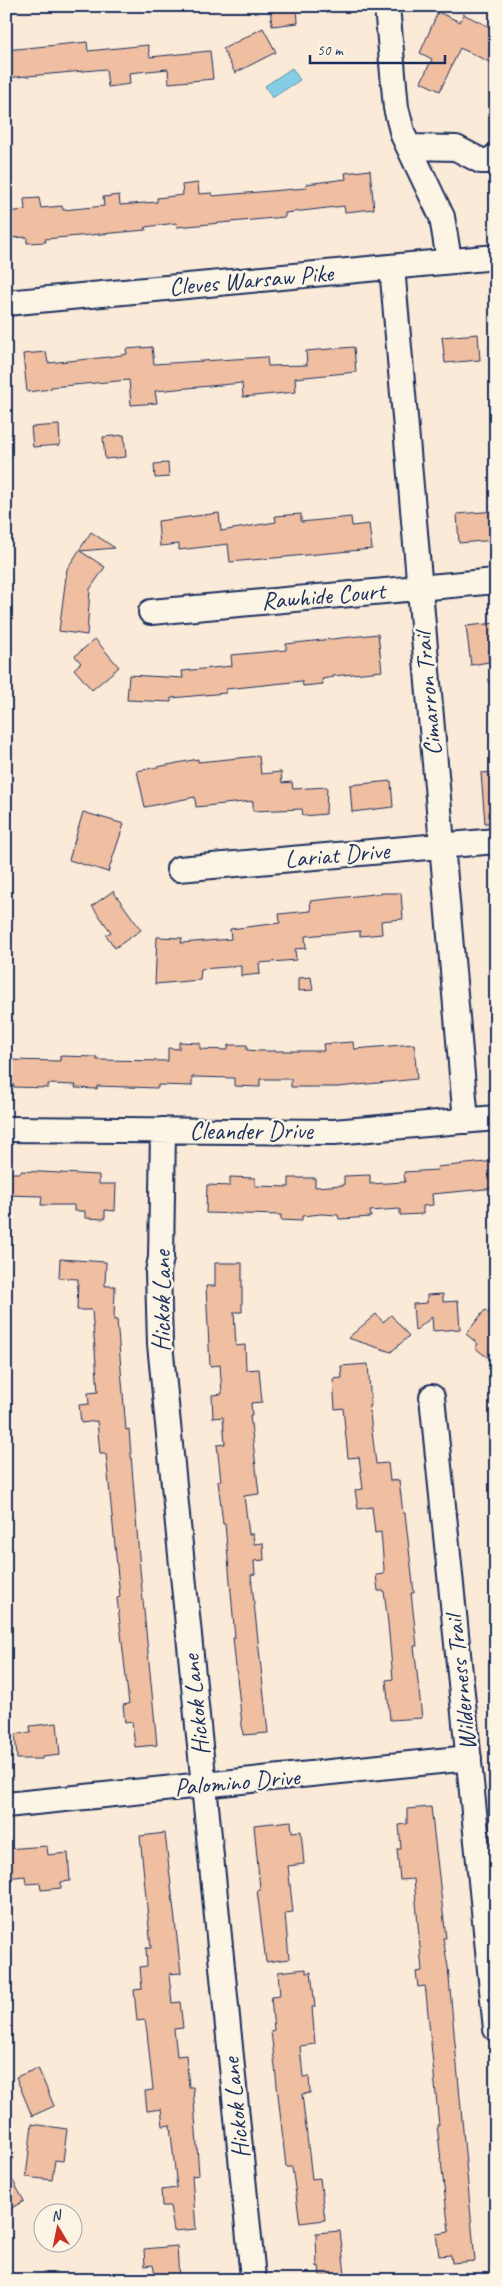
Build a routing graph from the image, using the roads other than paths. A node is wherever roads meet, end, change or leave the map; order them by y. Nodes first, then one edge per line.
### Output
1 (387, 6) edge
2 (409, 146) junction
3 (496, 156) edge
4 (496, 257) edge
5 (448, 260) junction
6 (392, 267) junction
7 (6, 303) edge
8 (496, 581) edge
9 (419, 588) junction
10 (151, 612) dead end
11 (496, 841) edge
12 (442, 846) junction
13 (179, 869) dead end
14 (496, 1118) edge
15 (466, 1121) junction
16 (6, 1129) edge
17 (163, 1130) junction
18 (432, 1397) dead end
19 (469, 1758) junction
20 (203, 1786) junction
21 (6, 1805) edge
22 (496, 2029) edge
23 (253, 2278) dead end

1 - 2 street
2 - 3 street
2 - 5 street
4 - 5 street, Cleves Warsaw Pike
5 - 6 street, Cleves Warsaw Pike
6 - 7 street, Cleves Warsaw Pike
6 - 9 street, Cimarron Trail
8 - 9 street, Rawhide Court
9 - 10 street, Rawhide Court
9 - 12 street, Cimarron Trail
11 - 12 street, Lariat Drive
12 - 13 street, Lariat Drive
12 - 15 street, Cimarron Trail
14 - 15 street, Cleander Drive
15 - 17 street, Cleander Drive
16 - 17 street, Cleander Drive
17 - 20 street, Hickok Lane
18 - 19 street, Wilderness Trail
19 - 20 street, Palomino Drive
19 - 22 street, Wilderness Trail
20 - 21 street, Palomino Drive
20 - 23 street, Hickok Lane

